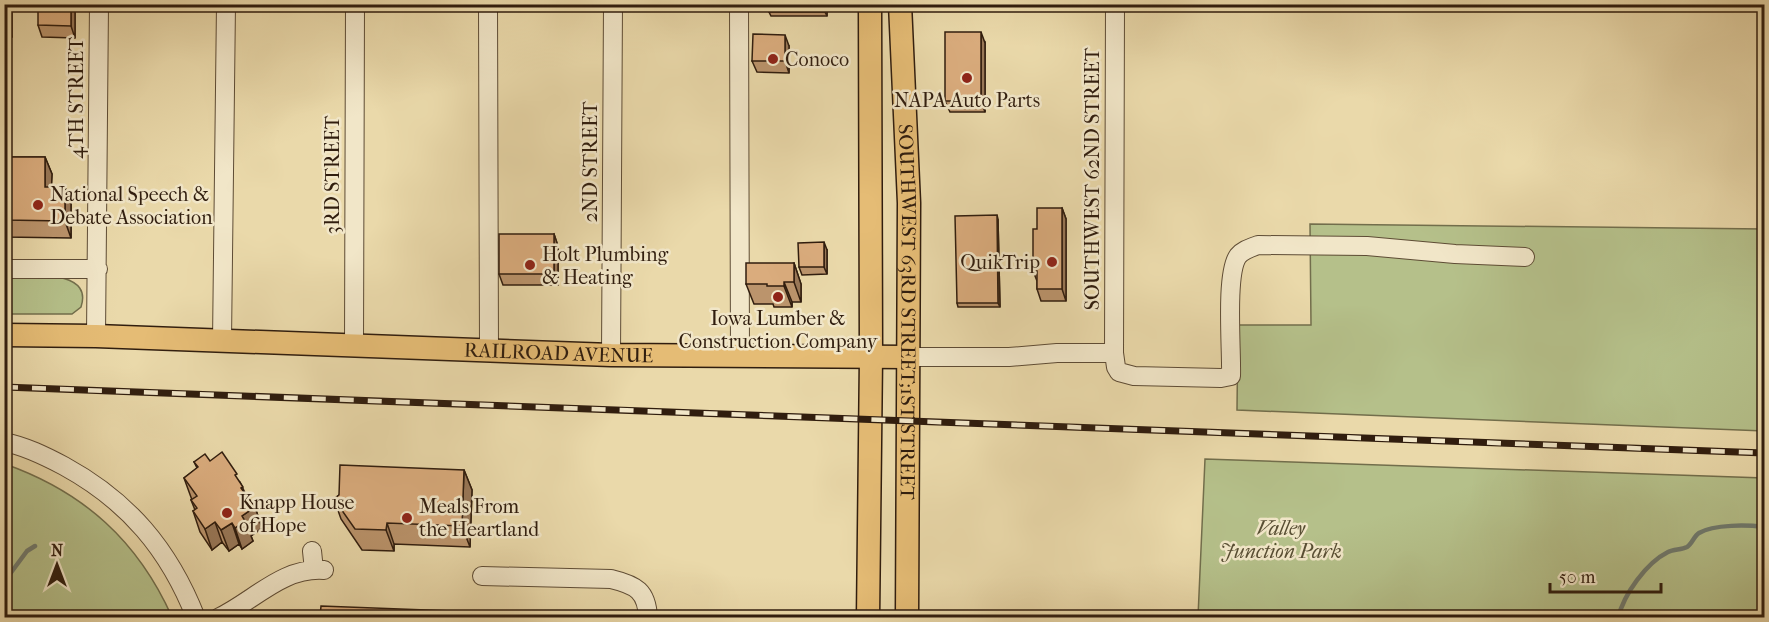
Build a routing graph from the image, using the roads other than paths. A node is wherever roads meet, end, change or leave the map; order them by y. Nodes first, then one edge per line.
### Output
1 (99, 4) edge
2 (226, 4) edge
3 (355, 4) edge
4 (488, 4) edge
5 (613, 4) edge
6 (739, 4) edge
7 (870, 4) edge
8 (900, 4) edge
9 (1115, 4) edge
10 (1525, 257) dead end
11 (4, 269) edge
12 (98, 269) junction
13 (4, 335) edge
14 (96, 336) junction
15 (222, 341) junction
16 (354, 345) junction
17 (489, 350) junction
18 (1114, 353) junction
19 (611, 355) junction
20 (740, 356) junction
21 (871, 357) junction
22 (908, 357) junction
23 (4, 442) edge
24 (312, 551) dead end
25 (482, 576) dead end
26 (196, 618) edge
27 (218, 618) edge
28 (648, 618) edge
29 (868, 618) edge
30 (907, 618) edge

1 - 12 street, 4TH STREET
2 - 15 street
3 - 16 street, 3RD STREET
4 - 17 street
5 - 19 street, 2ND STREET
6 - 20 street
7 - 21 main road, SOUTHWEST 63RD STREET;1ST STREET
8 - 22 main road, SOUTHWEST 63RD STREET;1ST STREET
9 - 18 street, SOUTHWEST 62ND STREET
10 - 18 street
11 - 12 street
12 - 14 street, 4TH STREET
13 - 14 main road, RAILROAD AVENUE
14 - 15 main road, RAILROAD AVENUE
15 - 16 main road, RAILROAD AVENUE
16 - 17 main road, RAILROAD AVENUE
17 - 19 main road, RAILROAD AVENUE
18 - 22 street, RAILROAD AVENUE
19 - 20 main road, RAILROAD AVENUE
20 - 21 main road, RAILROAD AVENUE
21 - 22 main road, RAILROAD AVENUE
21 - 29 main road, SOUTHWEST 63RD STREET;1ST STREET
22 - 30 main road, SOUTHWEST 63RD STREET;1ST STREET
23 - 26 street
24 - 27 street
25 - 28 street

